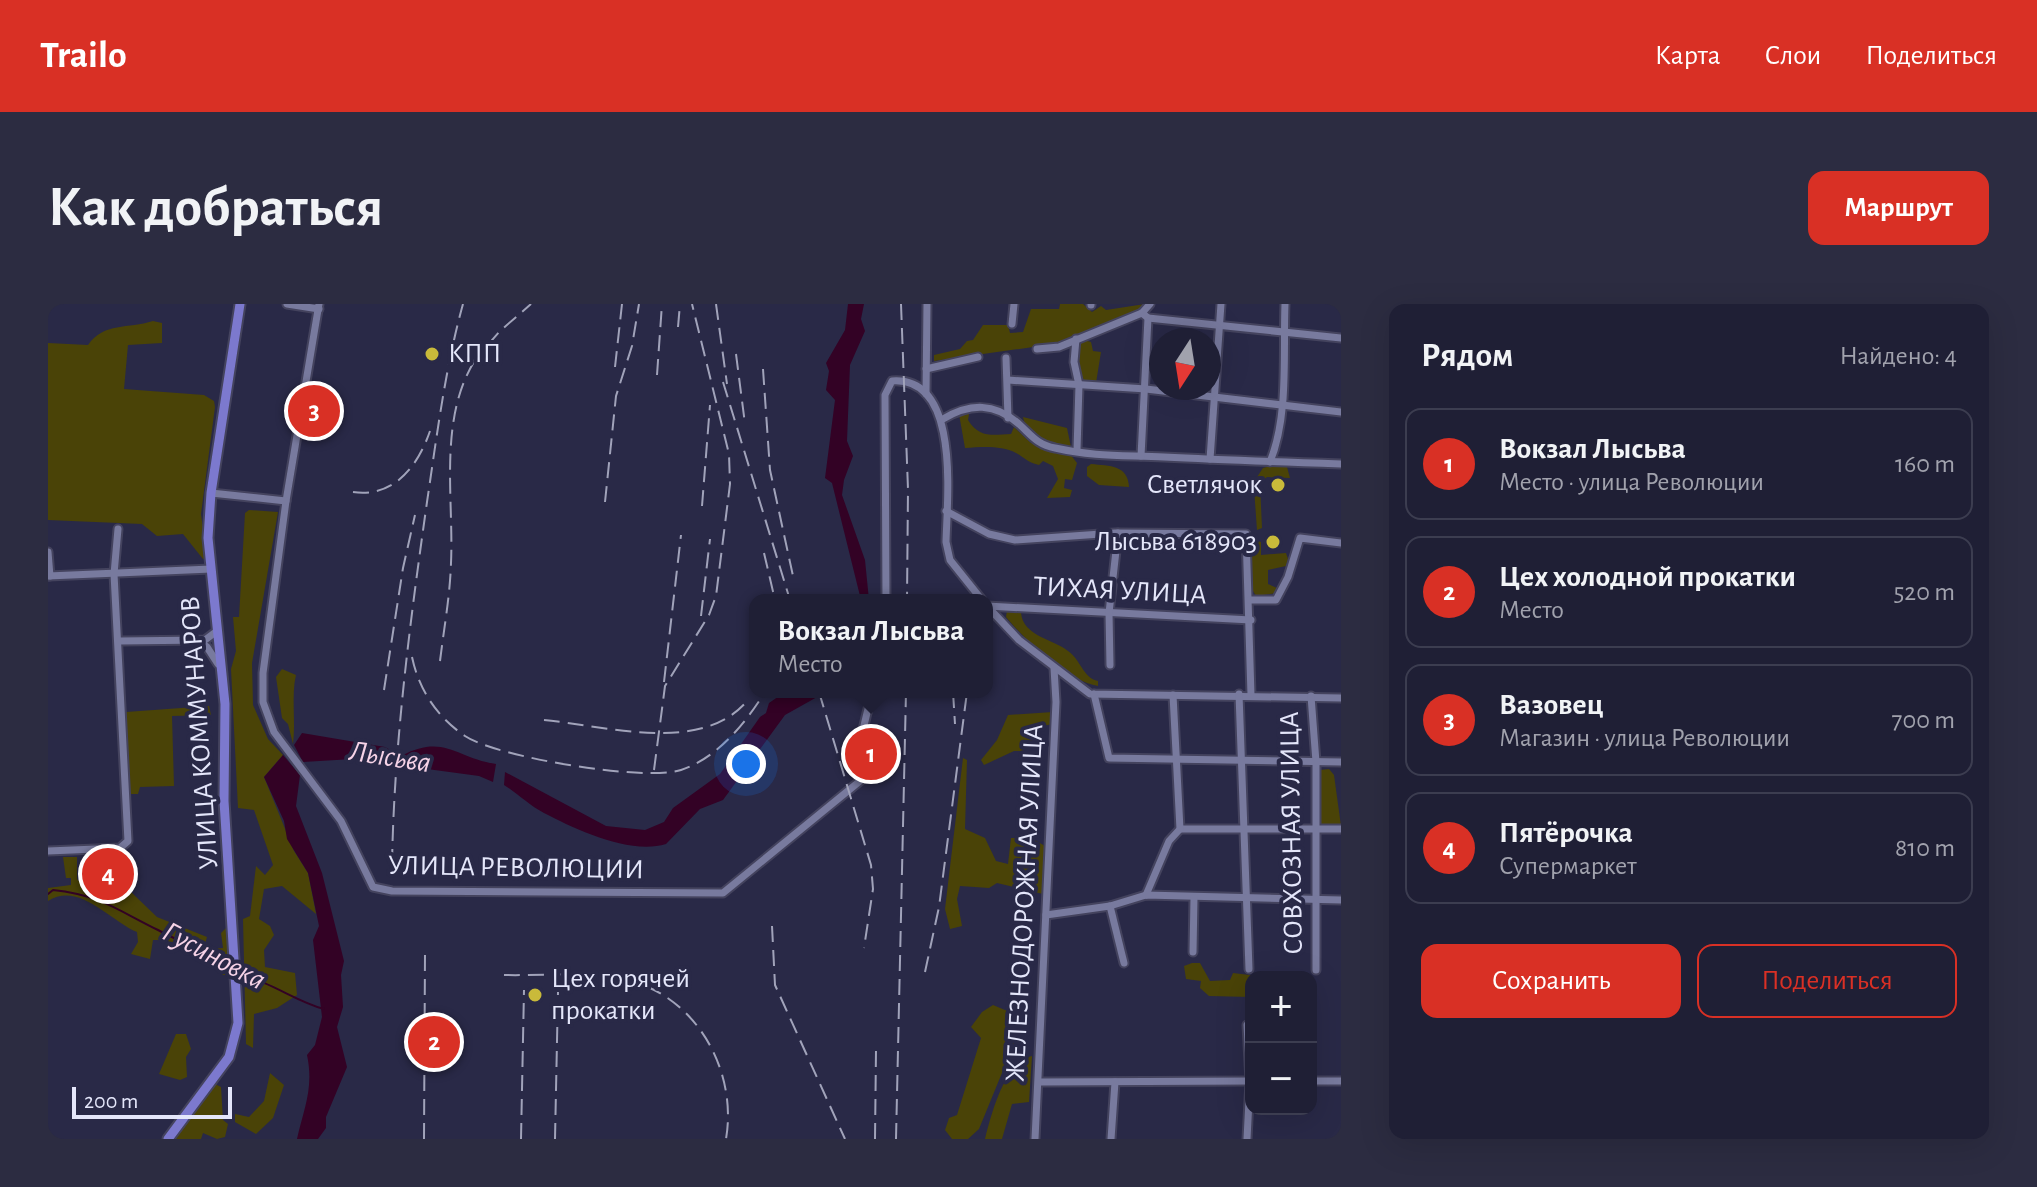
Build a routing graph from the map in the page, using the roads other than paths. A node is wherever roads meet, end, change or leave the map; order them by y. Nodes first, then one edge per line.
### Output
1 (240, 304) edge
2 (287, 304) edge
3 (927, 304) edge
4 (1014, 304) edge
5 (1150, 304) edge
6 (1221, 304) edge
7 (1285, 304) edge
8 (319, 306) edge
9 (1145, 316) junction
10 (1012, 324) dead end
11 (1219, 325) junction
12 (1219, 328) edge
13 (1284, 335) junction
14 (1341, 338) edge
15 (1076, 339) junction
16 (1037, 349) dead end
17 (978, 357) dead end
18 (1006, 358) dead end
19 (926, 369) junction
20 (1008, 380) junction
21 (1079, 385) junction
22 (1146, 389) junction
23 (1149, 389) edge
24 (926, 394) junction
25 (1215, 400) edge
26 (1221, 400) edge
27 (1281, 405) junction
28 (1341, 412) edge
29 (1008, 418) junction
30 (943, 419) junction
31 (1077, 450) junction
32 (1141, 456) junction
33 (1210, 459) junction
34 (1270, 462) junction
35 (1341, 464) edge
36 (211, 493) junction
37 (286, 501) junction
38 (946, 511) junction
39 (118, 529) dead end
40 (1118, 533) junction
41 (1341, 543) edge
42 (48, 552) edge
43 (211, 569) junction
44 (114, 574) junction
45 (49, 576) edge
46 (886, 594) edge
47 (977, 594) edge
48 (1250, 600) junction
49 (993, 606) edge
50 (993, 612) edge
51 (1109, 613) junction
52 (1251, 620) junction
53 (217, 631) junction
54 (196, 640) junction
55 (120, 641) junction
56 (1110, 665) dead end
57 (220, 666) junction
58 (1054, 668) junction
59 (1094, 694) junction
60 (1239, 694) junction
61 (1173, 695) junction
62 (1251, 695) junction
63 (1311, 696) junction
64 (871, 698) edge
65 (1341, 698) edge
66 (1176, 758) junction
67 (1242, 760) junction
68 (1316, 762) junction
69 (1341, 762) edge
70 (1244, 828) junction
71 (1180, 829) junction
72 (1314, 829) junction
73 (1341, 829) edge
74 (48, 851) edge
75 (1146, 895) junction
76 (1244, 897) junction
77 (1194, 898) junction
78 (1315, 900) junction
79 (1341, 900) edge
80 (1110, 906) junction
81 (1046, 915) junction
82 (1193, 952) dead end
83 (1124, 963) dead end
84 (1249, 969) dead end
85 (1316, 970) dead end
86 (1245, 1081) edge
87 (1317, 1081) edge
88 (1341, 1081) edge
89 (1040, 1082) junction
90 (1115, 1082) junction
91 (1248, 1115) edge
92 (168, 1139) edge
93 (1035, 1139) edge
94 (1111, 1139) edge
95 (1247, 1139) edge

1 - 36 main road, УЛИЦА КОММУНАРОВ
2 - 8 street
3 - 19 street
4 - 10 street
5 - 9 street
6 - 11 street
7 - 13 street
8 - 37 street, УЛИЦА РЕВОЛЮЦИИ
9 - 11 street
9 - 15 street
9 - 22 street
11 - 12 street
11 - 13 street
13 - 14 street
13 - 27 street
15 - 16 street
15 - 21 street
17 - 19 street
18 - 20 street
19 - 24 street
20 - 21 street
20 - 29 street
21 - 22 street
21 - 31 street
22 - 23 street
22 - 32 street
24 - 30 street
24 - 46 street
25 - 33 street
26 - 27 street
27 - 28 street
27 - 34 street
29 - 30 street
29 - 31 street
30 - 38 street
31 - 32 street
32 - 33 street
33 - 34 street
34 - 35 street
36 - 37 street
36 - 43 main road, УЛИЦА КОММУНАРОВ
37 - 64 street, УЛИЦА РЕВОЛЮЦИИ
38 - 40 street
38 - 47 street
39 - 44 street
40 - 48 street
40 - 51 street
41 - 48 street
42 - 45 street
43 - 44 street
43 - 53 main road, УЛИЦА КОММУНАРОВ
44 - 45 street
44 - 55 street
48 - 52 street
49 - 51 street, ТИХАЯ УЛИЦА
50 - 58 street
51 - 52 street, ТИХАЯ УЛИЦА
51 - 56 street
52 - 62 street
53 - 54 street
53 - 57 main road, УЛИЦА КОММУНАРОВ
54 - 55 street
54 - 57 street
55 - 74 street
57 - 92 main road, УЛИЦА КОММУНАРОВ
58 - 59 street
58 - 81 street, ЖЕЛЕЗНОДОРОЖНАЯ УЛИЦА
59 - 61 street
59 - 66 street
60 - 61 street
60 - 62 street
60 - 67 street
61 - 66 street
62 - 63 street
63 - 65 street
63 - 68 street, СОВХОЗНАЯ УЛИЦА
66 - 67 street
66 - 71 street
67 - 68 street
67 - 70 street
68 - 69 street
68 - 72 street, СОВХОЗНАЯ УЛИЦА
70 - 71 street
70 - 72 street
70 - 76 street
71 - 75 street
72 - 73 street
72 - 78 street, СОВХОЗНАЯ УЛИЦА
75 - 77 street
75 - 80 street
76 - 77 street
76 - 78 street
76 - 84 street
77 - 82 street
78 - 79 street
78 - 85 street, СОВХОЗНАЯ УЛИЦА
80 - 81 street
80 - 83 street
81 - 89 street, ЖЕЛЕЗНОДОРОЖНАЯ УЛИЦА
86 - 90 street
87 - 88 street
89 - 90 street
89 - 93 street, ЖЕЛЕЗНОДОРОЖНАЯ УЛИЦА
90 - 94 street
91 - 95 street

